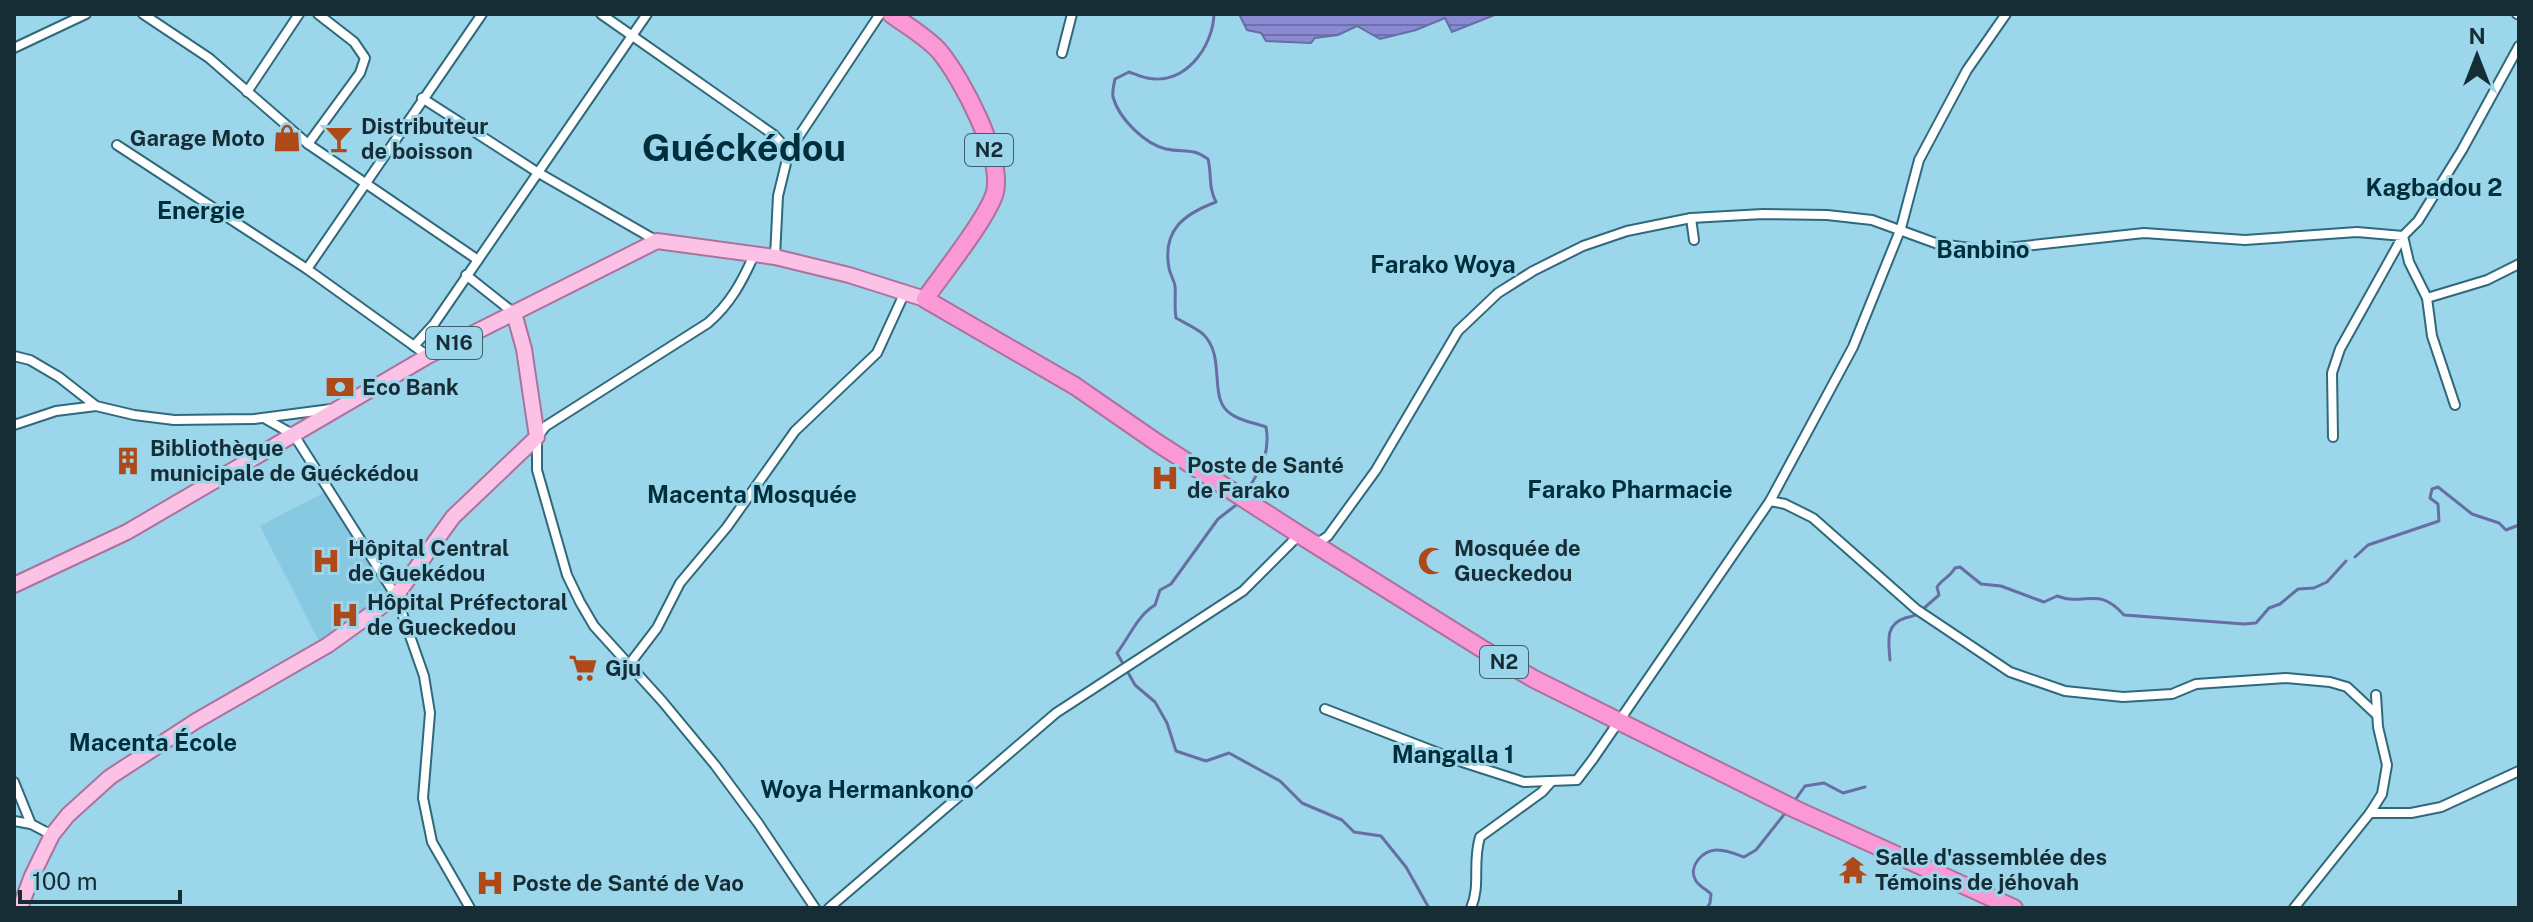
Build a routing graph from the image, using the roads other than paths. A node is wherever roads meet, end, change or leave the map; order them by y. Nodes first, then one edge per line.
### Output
1 (86, 14) edge
2 (143, 14) edge
3 (299, 14) edge
4 (318, 14) edge
5 (482, 14) edge
6 (601, 14) edge
7 (647, 14) edge
8 (880, 14) edge
9 (891, 14) edge
10 (1072, 14) edge
11 (2006, 14) edge
12 (633, 35) junction
13 (2519, 46) edge
14 (14, 48) edge
15 (1062, 53) dead end
16 (247, 92) junction
17 (422, 98) junction
18 (308, 144) junction
19 (117, 145) dead end
20 (789, 151) junction
21 (537, 172) junction
22 (365, 185) junction
23 (1691, 218) junction
24 (1901, 228) junction
25 (2403, 236) junction
26 (1694, 240) dead end
27 (657, 241) junction
28 (754, 255) junction
29 (775, 257) junction
30 (478, 260) junction
31 (2519, 264) edge
32 (307, 269) junction
33 (466, 275) junction
34 (905, 292) junction
35 (2427, 298) junction
36 (925, 299) junction
37 (514, 313) junction
38 (414, 346) junction
39 (14, 356) edge
40 (428, 356) junction
41 (2455, 405) dead end
42 (96, 406) junction
43 (339, 408) junction
44 (264, 418) junction
45 (14, 425) edge
46 (294, 435) junction
47 (537, 437) junction
48 (2333, 437) dead end
49 (1770, 501) junction
50 (1300, 535) junction
51 (1316, 544) junction
52 (14, 585) edge
53 (396, 596) junction
54 (628, 666) junction
55 (2376, 695) dead end
56 (1325, 709) dead end
57 (2377, 715) junction
58 (1618, 722) junction
59 (2519, 771) edge
60 (14, 782) edge
61 (1551, 782) junction
62 (2370, 813) junction
63 (14, 821) edge
64 (31, 824) junction
65 (52, 835) junction
66 (2007, 907) edge
67 (20, 908) edge
68 (470, 908) edge
69 (815, 908) edge
70 (829, 908) edge
71 (1471, 908) edge
72 (2294, 908) edge

1 - 14 street
2 - 16 street
3 - 16 street
4 - 18 street
5 - 17 street
6 - 12 street
7 - 12 street
8 - 20 street
9 - 36 highway, N2
10 - 15 street
11 - 24 street
12 - 20 street
12 - 21 street
13 - 25 street
16 - 18 street
17 - 21 street
17 - 22 street
18 - 22 street
19 - 32 street
20 - 29 street
21 - 27 street
21 - 30 street
22 - 30 street
22 - 32 street
23 - 24 street
23 - 26 street
23 - 51 street
24 - 25 street
24 - 49 street
25 - 35 street
25 - 48 street
27 - 28 main road
27 - 37 main road, N16
28 - 29 main road
28 - 47 street
29 - 34 main road
30 - 33 street
31 - 35 street
32 - 38 street
33 - 37 street
33 - 38 street
34 - 36 main road
34 - 54 street
35 - 41 street
36 - 50 highway, N2
37 - 40 main road, N16
37 - 47 main road
38 - 40 street
39 - 42 street
40 - 43 main road, N16
42 - 44 street
42 - 45 street
43 - 44 street
43 - 46 main road, N16
44 - 46 street
46 - 52 main road, N16
46 - 53 street
47 - 53 main road
47 - 54 street
49 - 57 street
49 - 58 street
50 - 51 highway, N2
50 - 70 street
51 - 58 highway, N2
53 - 65 main road
53 - 68 street
54 - 69 street
55 - 57 street
56 - 61 street
57 - 62 street
58 - 61 street
58 - 66 highway, N2
59 - 62 street
60 - 64 street
61 - 71 street
62 - 72 street
63 - 64 street
64 - 65 street
65 - 67 main road

